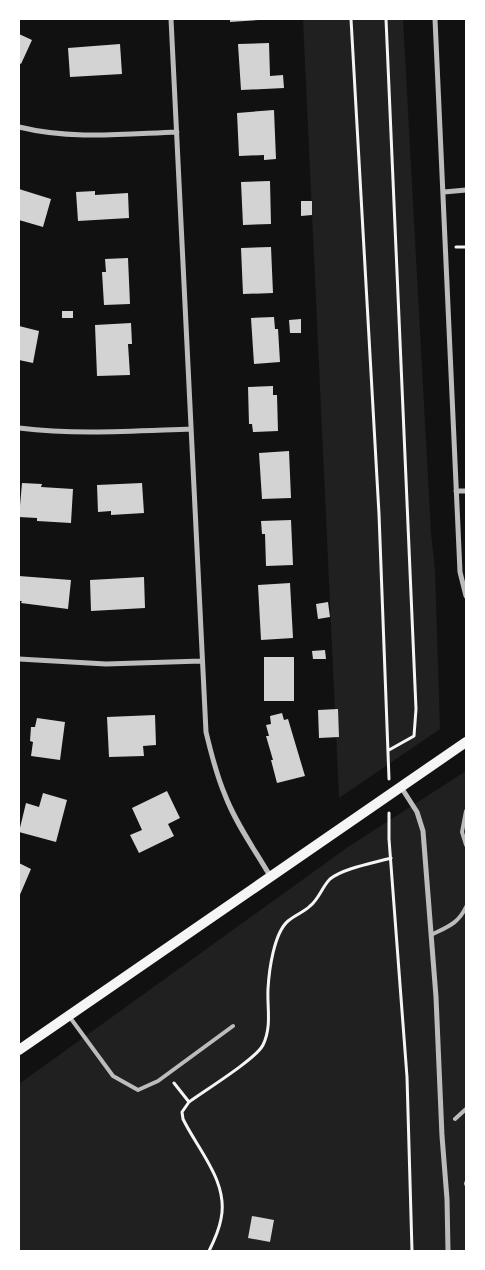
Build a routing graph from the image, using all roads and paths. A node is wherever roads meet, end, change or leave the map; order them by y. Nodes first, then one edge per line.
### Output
1 (171, 19) edge
2 (351, 19) edge
3 (386, 19) edge
4 (435, 19) edge
5 (19, 127) edge
6 (177, 132) junction
7 (466, 190) edge
8 (444, 192) junction
9 (19, 428) edge
10 (191, 429) junction
11 (456, 491) junction
12 (466, 491) edge
13 (466, 596) edge
14 (19, 659) edge
15 (202, 661) junction
16 (466, 742) edge
17 (388, 750) junction
18 (401, 787) junction
19 (389, 796) junction
20 (466, 811) edge
21 (466, 845) edge
22 (391, 858) junction
23 (271, 877) junction
24 (466, 907) edge
25 (431, 935) junction
26 (69, 1016) junction
27 (232, 1026) dead end
28 (19, 1050) edge
29 (168, 1074) junction
30 (189, 1102) junction
31 (466, 1109) edge
32 (455, 1119) dead end
33 (209, 1251) edge
34 (412, 1251) edge
35 (448, 1251) edge

1 - 6 street
2 - 17 path
3 - 17 path
4 - 8 street
5 - 6 street
6 - 10 street
7 - 8 street
8 - 11 street
9 - 10 street
10 - 15 street
11 - 12 street
11 - 13 street
14 - 15 street
15 - 23 street
16 - 18 main road
17 - 19 path
18 - 19 main road
18 - 25 street
19 - 22 path
19 - 23 main road
20 - 21 lane
22 - 30 path
22 - 34 path
23 - 26 main road
24 - 25 lane
25 - 35 street
26 - 28 main road
26 - 29 lane
27 - 29 lane
29 - 30 path
30 - 33 path
31 - 32 lane

